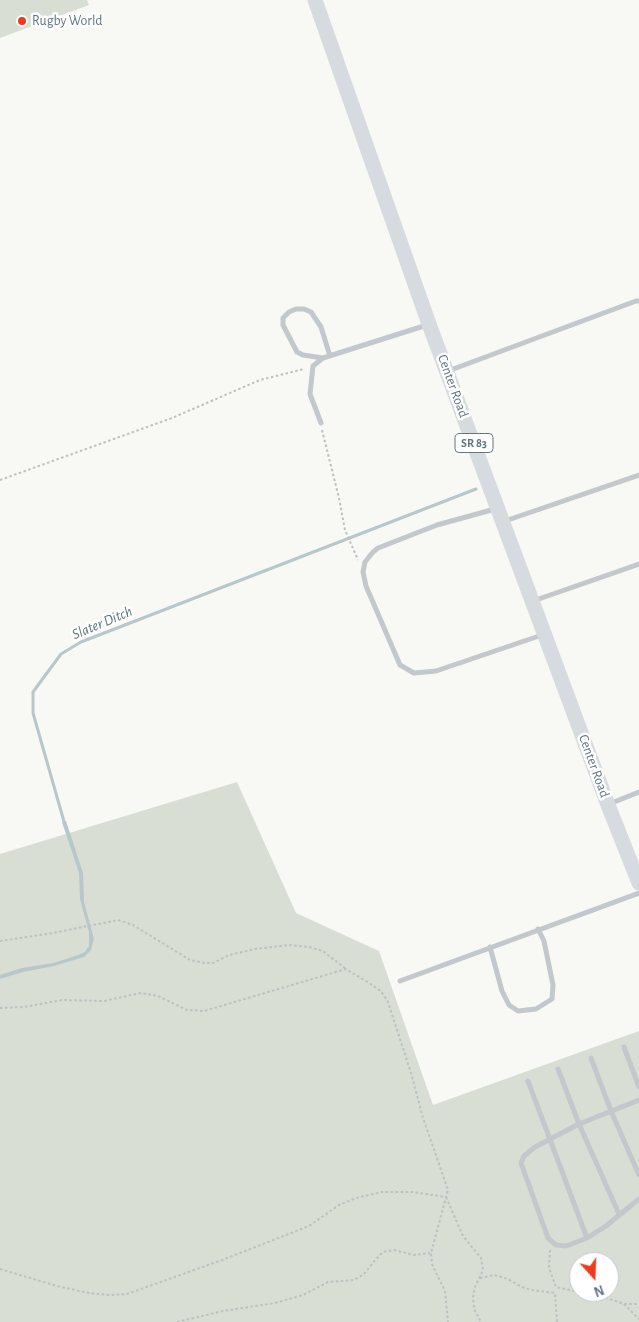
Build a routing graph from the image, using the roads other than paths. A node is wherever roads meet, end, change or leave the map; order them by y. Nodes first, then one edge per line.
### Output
1 (315, 0) edge
2 (638, 302) edge
3 (429, 324) junction
4 (330, 356) junction
5 (322, 358) junction
6 (447, 371) junction
7 (321, 423) road end
8 (639, 475) edge
9 (500, 515) junction
10 (639, 564) edge
11 (532, 601) junction
12 (545, 634) junction
13 (639, 792) edge
14 (608, 805) junction
15 (639, 883) edge
16 (639, 892) edge
17 (538, 929) junction
18 (490, 947) junction
19 (400, 981) dead end
20 (624, 1047) dead end
21 (591, 1058) dead end
22 (558, 1070) dead end
23 (528, 1081) dead end
24 (639, 1087) edge
25 (639, 1100) edge
26 (611, 1111) junction
27 (579, 1124) junction
28 (548, 1140) junction
29 (639, 1175) edge
30 (639, 1199) edge
31 (619, 1214) junction
32 (587, 1238) junction

1 - 3 main road, Center Road / SR 83
2 - 6 lane
3 - 4 lane
3 - 6 main road, Center Road / SR 83
4 - 5 lane
4 - 5 lane
5 - 7 lane
6 - 9 main road, Center Road / SR 83
8 - 9 lane
9 - 11 main road, Center Road / SR 83
9 - 12 lane
10 - 11 lane
11 - 12 main road, Center Road / SR 83
12 - 14 main road, Center Road / SR 83
13 - 14 lane
14 - 15 main road, Center Road / SR 83
16 - 17 lane
17 - 18 lane
17 - 18 lane
18 - 19 lane
20 - 24 lane
21 - 26 lane
22 - 27 lane
23 - 28 lane
25 - 26 lane
26 - 27 lane
26 - 29 lane
27 - 28 lane
27 - 31 lane
28 - 32 lane
28 - 32 lane
30 - 31 lane
31 - 32 lane

